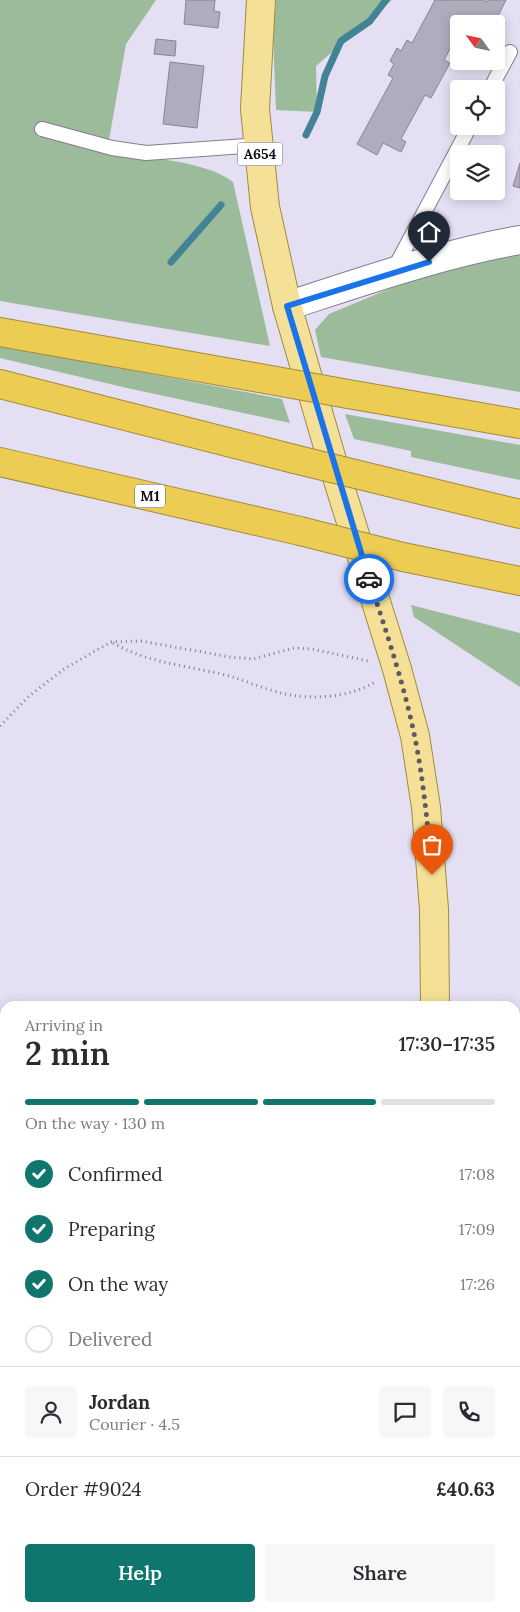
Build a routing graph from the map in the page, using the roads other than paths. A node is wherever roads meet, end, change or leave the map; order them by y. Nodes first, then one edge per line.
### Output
1 (261, 0) edge
2 (510, 52) dead end
3 (495, 80) edge
4 (42, 129) dead end
5 (465, 135) edge
6 (259, 145) junction
7 (520, 240) edge
8 (392, 272) junction
9 (287, 306) junction
10 (0, 332) edge
11 (0, 384) edge
12 (520, 424) edge
13 (0, 462) edge
14 (520, 514) edge
15 (477, 573) junction
16 (520, 581) edge
17 (520, 588) edge
18 (435, 1001) edge

1 - 6 main road, A654
2 - 3 lane
4 - 6 lane
5 - 8 lane
6 - 9 main road, A654
7 - 8 street
8 - 9 street
9 - 18 main road, A654
10 - 12 highway, bridge
11 - 14 highway, bridge
13 - 15 highway, M1, bridge
15 - 16 highway, M1
15 - 17 highway

